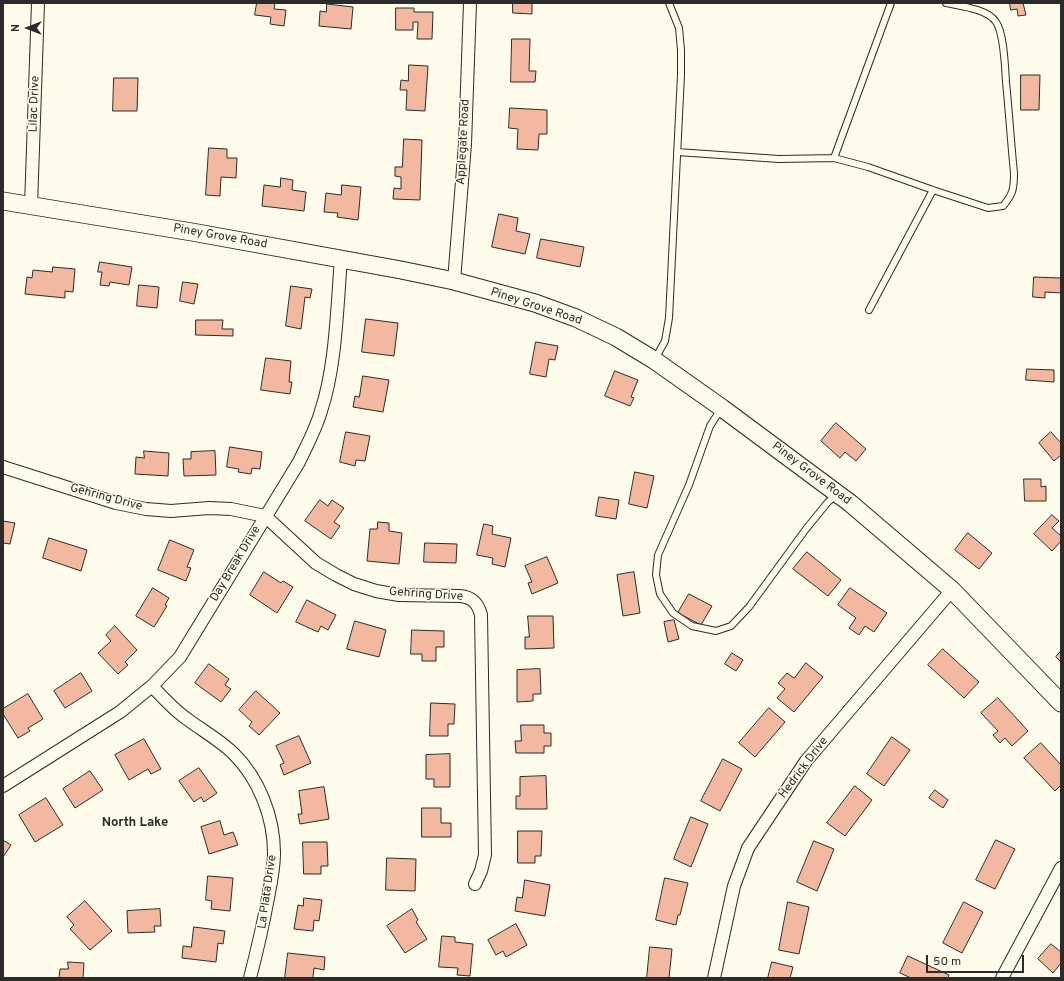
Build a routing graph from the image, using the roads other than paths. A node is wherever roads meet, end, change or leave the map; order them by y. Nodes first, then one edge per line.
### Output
1 (38, 3) edge
2 (470, 3) edge
3 (669, 3) edge
4 (891, 3) edge
5 (946, 3) edge
6 (677, 152) junction
7 (834, 158) junction
8 (932, 190) junction
9 (3, 201) edge
10 (31, 206) junction
11 (341, 259) junction
12 (454, 281) junction
13 (870, 310) dead end
14 (654, 360) junction
15 (722, 408) junction
16 (3, 467) edge
17 (838, 494) junction
18 (265, 516) junction
19 (952, 590) junction
20 (152, 686) junction
21 (1061, 703) edge
22 (3, 786) edge
23 (1061, 868) edge
24 (475, 884) dead end
25 (250, 978) edge
26 (714, 978) edge
27 (1002, 978) edge

1 - 10 street, Lilac Drive
2 - 12 street, Applegate Road
3 - 6 lane
4 - 7 lane
5 - 8 lane
6 - 7 lane
6 - 14 lane
7 - 8 lane
8 - 13 lane
9 - 10 main road, Piney Grove Road
10 - 11 main road, Piney Grove Road
11 - 12 main road, Piney Grove Road
11 - 18 street, Day Break Drive
12 - 14 main road, Piney Grove Road
14 - 15 main road, Piney Grove Road
15 - 17 main road, Piney Grove Road
15 - 17 lane
16 - 18 street, Gehring Drive
17 - 19 main road, Piney Grove Road
18 - 20 street, Day Break Drive
18 - 24 street, Gehring Drive
19 - 21 main road, Piney Grove Road
19 - 26 street, Hedrick Drive
20 - 22 street, Day Break Drive
20 - 25 street, La Plata Drive
23 - 27 street

